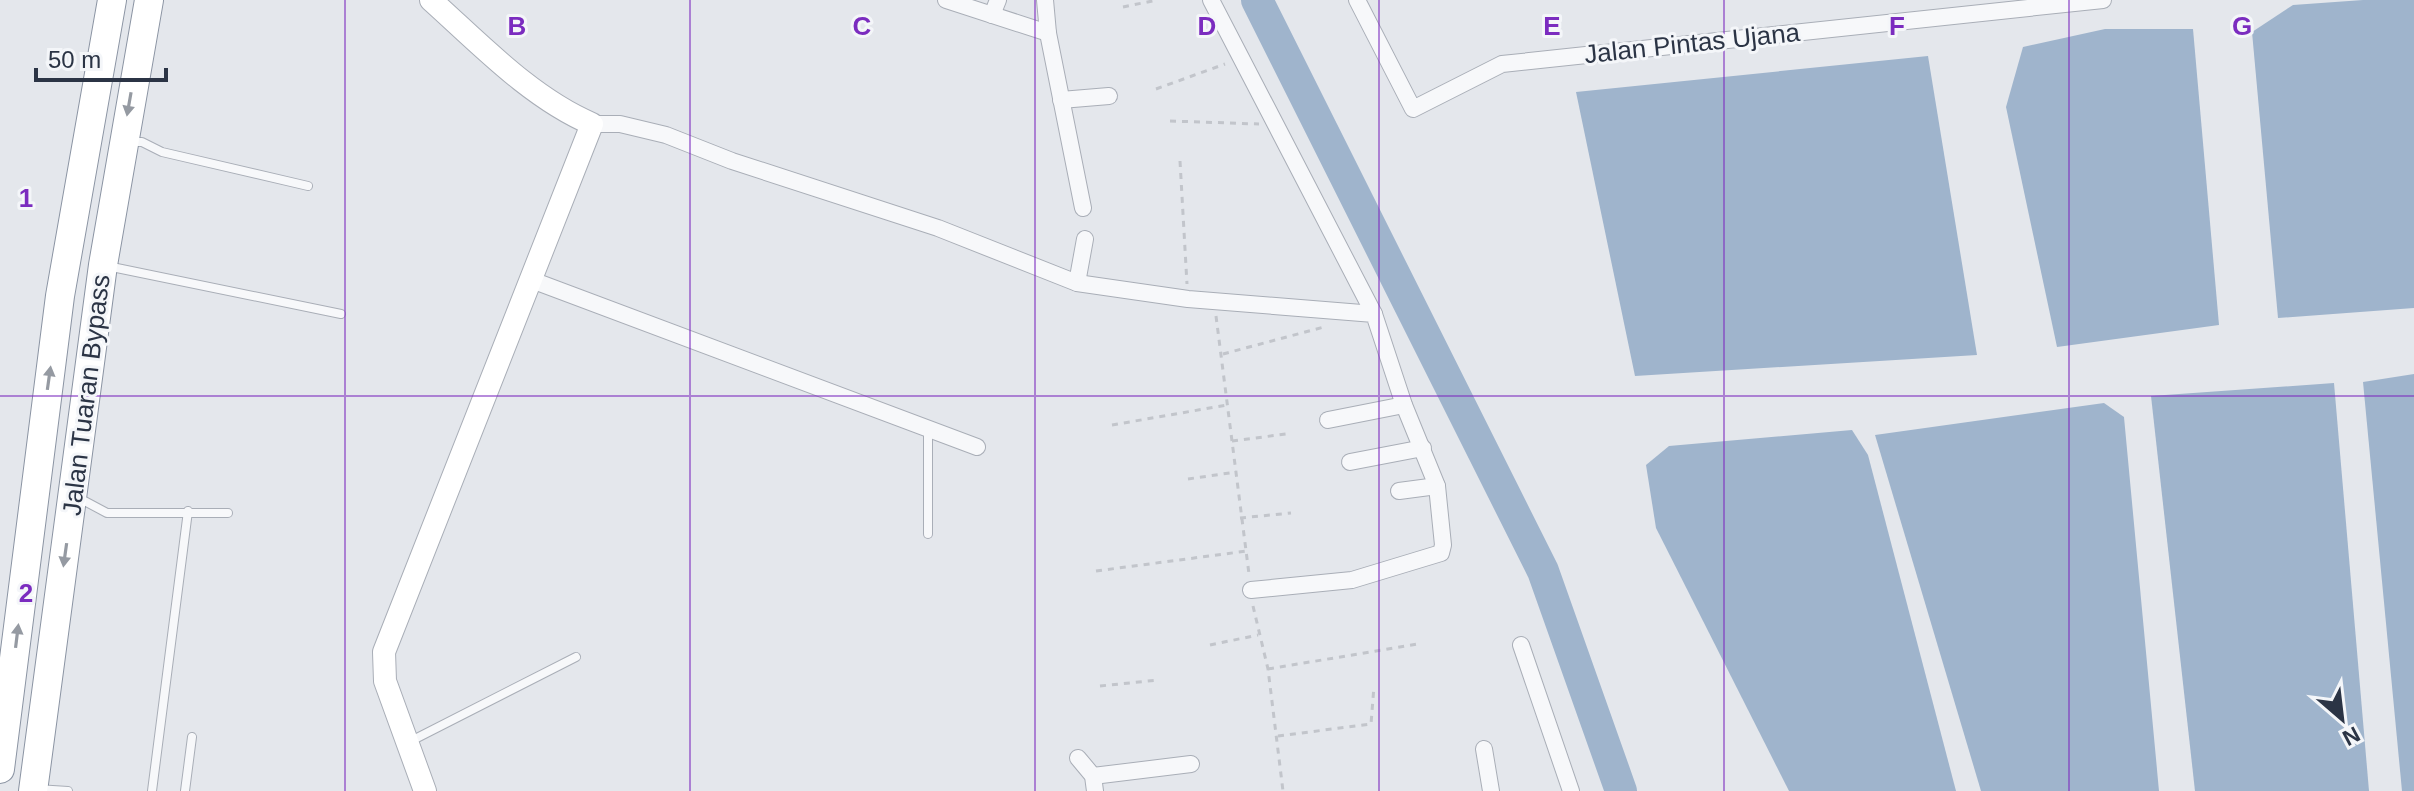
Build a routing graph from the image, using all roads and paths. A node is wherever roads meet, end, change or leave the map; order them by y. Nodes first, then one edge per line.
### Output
1 (112, 0) edge
2 (149, 0) edge
3 (431, 0) edge
4 (946, 0) edge
5 (1045, 0) edge
6 (1157, 0) edge
7 (1211, 0) edge
8 (1357, 0) edge
9 (2103, 0) edge
10 (1123, 7) dead end
11 (995, 8) edge
12 (1048, 33) junction
13 (1240, 59) junction
14 (1156, 89) dead end
15 (1109, 96) dead end
16 (1061, 100) junction
17 (1170, 121) dead end
18 (592, 124) junction
19 (1275, 124) junction
20 (123, 142) junction
21 (1180, 161) dead end
22 (308, 186) dead end
23 (1083, 208) dead end
24 (1085, 239) dead end
25 (103, 265) junction
26 (529, 279) junction
27 (1077, 283) junction
28 (1188, 299) junction
29 (1213, 301) junction
30 (341, 314) dead end
31 (1374, 314) junction
32 (1329, 326) dead end
33 (1222, 354) junction
34 (1227, 405) junction
35 (1404, 405) junction
36 (1328, 420) dead end
37 (1112, 425) dead end
38 (928, 426) junction
39 (1286, 434) dead end
40 (1232, 441) junction
41 (977, 447) dead end
42 (1423, 448) junction
43 (1350, 462) dead end
44 (1236, 472) junction
45 (1188, 479) dead end
46 (1437, 486) junction
47 (1399, 491) dead end
48 (73, 494) junction
49 (188, 511) junction
50 (228, 513) dead end
51 (1291, 513) dead end
52 (1240, 518) junction
53 (928, 534) dead end
54 (1247, 551) junction
55 (1096, 571) dead end
56 (1251, 590) junction
57 (1258, 635) junction
58 (1418, 644) dead end
59 (1210, 645) dead end
60 (1521, 645) dead end
61 (576, 657) dead end
62 (1268, 669) junction
63 (1158, 680) dead end
64 (1100, 686) dead end
65 (1374, 686) dead end
66 (1278, 736) junction
67 (192, 737) dead end
68 (407, 743) junction
69 (1484, 749) dead end
70 (1078, 758) dead end
71 (1191, 764) dead end
72 (0, 769) edge
73 (1094, 784) edge
74 (34, 790) edge
75 (68, 791) edge
76 (152, 791) edge
77 (185, 791) edge
78 (425, 791) edge
79 (1283, 791) edge
80 (1491, 791) edge
81 (1571, 791) edge

72 -> 1 highway, Jalan Tuaran Bypass
2 -> 20 highway, Jalan Tuaran Bypass
3 - 18 street
4 - 11 street
5 - 12 street
6 - 10 path
7 - 13 street
8 - 9 street, Jalan Pintas Ujana
11 - 12 street
12 - 16 street
13 - 14 path
13 - 19 street
15 - 16 street
16 - 23 street
17 - 19 path
18 - 26 street
18 - 27 street
19 - 31 street
20 - 22 lane
20 - 25 highway, Jalan Tuaran Bypass
21 - 28 path
24 - 27 street
25 - 30 lane
25 - 48 highway, Jalan Tuaran Bypass
26 - 38 street
26 - 68 street
27 - 28 street
28 - 29 street
29 - 31 street
29 - 33 path
31 - 35 street
32 - 33 path
33 - 34 path
34 - 37 path
34 - 40 path
35 - 36 street
35 - 42 street
38 - 41 street
38 - 53 lane
39 - 40 path
40 - 44 path
42 - 43 street
42 - 46 street
44 - 45 path
44 - 52 path
46 - 47 street
46 - 56 street
48 - 49 lane
48 -> 74 highway, Jalan Tuaran Bypass
49 - 50 lane
49 - 76 lane
51 - 52 path
52 - 54 path
54 - 55 path
54 - 56 path
56 - 57 path
57 - 59 path
57 - 62 path
58 - 62 path
60 - 81 street
61 - 68 lane
62 - 66 path
63 - 64 path
65 - 66 path
66 - 79 path
67 - 77 lane
68 - 78 street
69 - 80 street
70 - 73 street
71 - 73 street
74 - 75 lane

